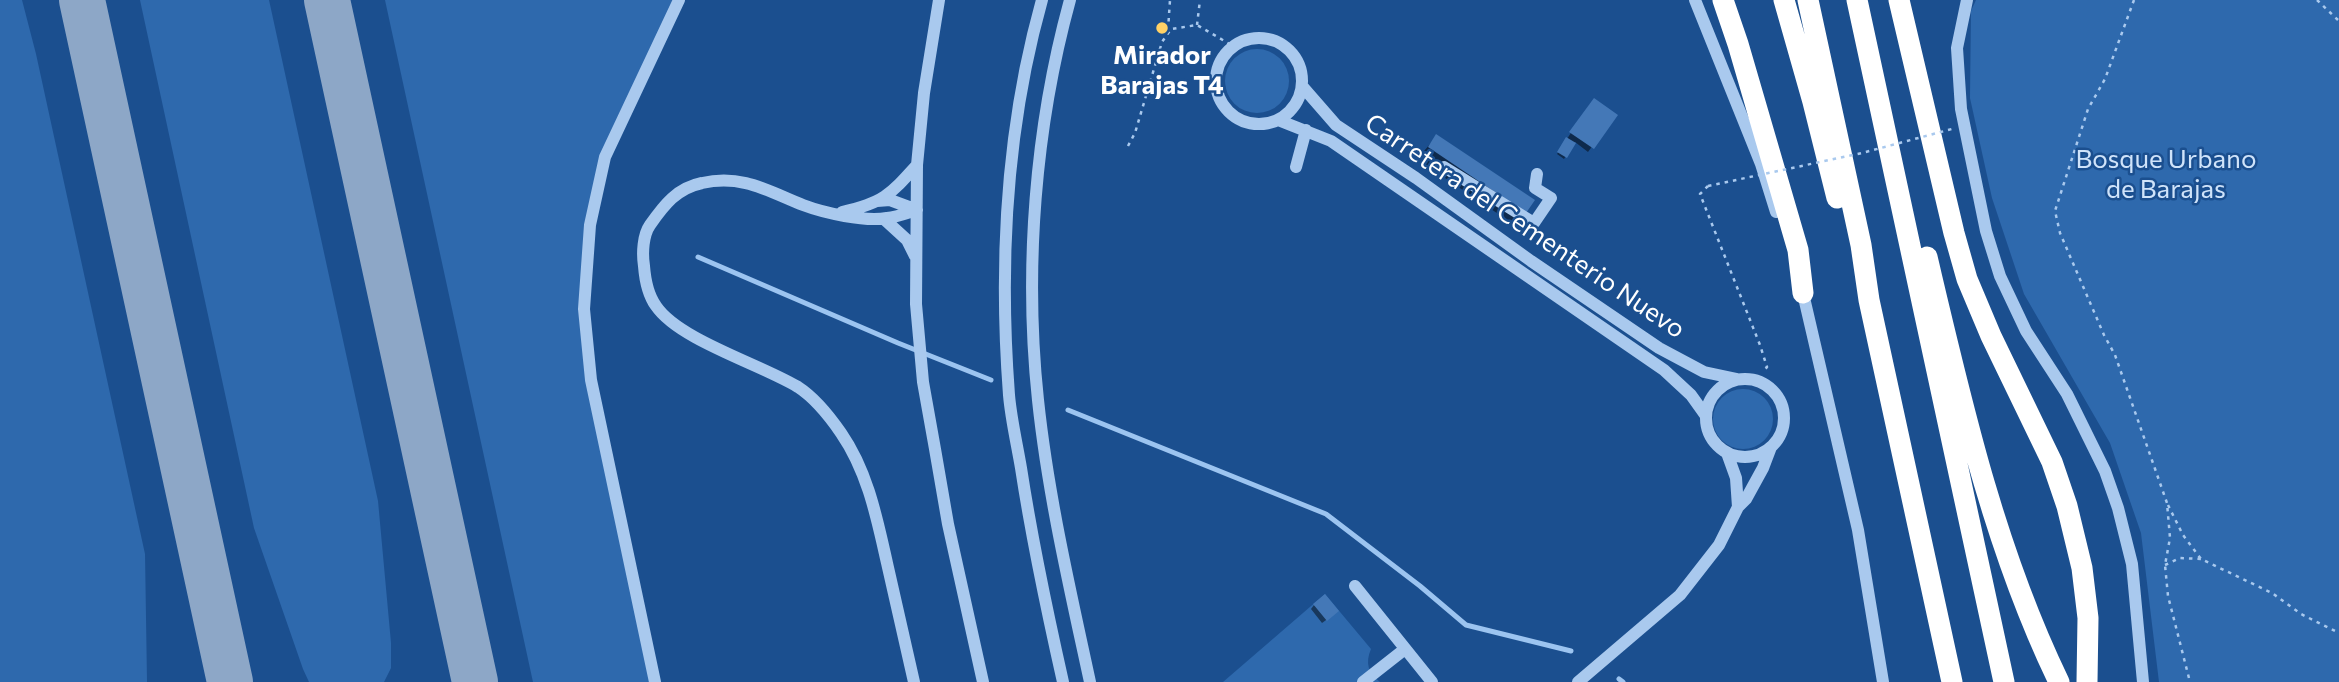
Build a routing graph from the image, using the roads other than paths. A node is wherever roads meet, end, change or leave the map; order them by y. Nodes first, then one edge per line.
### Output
1 (679, 0) edge
2 (939, 0) edge
3 (1042, 0) edge
4 (1070, 0) edge
5 (1695, 0) edge
6 (1723, 0) edge
7 (1784, 0) edge
8 (1808, 0) edge
9 (1857, 0) edge
10 (1899, 0) edge
11 (1967, 0) edge
12 (1302, 86) junction
13 (1278, 120) junction
14 (1306, 131) junction
15 (1892, 159) junction
16 (918, 165) junction
17 (1296, 167) dead end
18 (1444, 167) dead end
19 (1537, 174) dead end
20 (876, 202) junction
21 (917, 210) junction
22 (832, 214) junction
23 (884, 219) junction
24 (916, 259) junction
25 (1803, 293) junction
26 (1869, 300) junction
27 (1737, 379) junction
28 (1706, 416) junction
29 (1771, 447) junction
30 (1727, 453) junction
31 (1738, 507) junction
32 (1355, 586) dead end
33 (1405, 649) junction
34 (1368, 678) edge
35 (655, 682) edge
36 (914, 682) edge
37 (983, 682) edge
38 (1063, 682) edge
39 (1090, 682) edge
40 (1432, 682) edge
41 (1578, 682) edge
42 (1883, 682) edge
43 (1952, 682) edge
44 (2004, 682) edge
45 (2059, 682) edge
46 (2087, 682) edge
47 (2143, 682) edge

1 - 35 street
2 - 16 street
3 - 38 street
4 - 39 street
5 - 25 street
6 - 25 highway
7 - 26 highway
8 - 26 highway
9 - 15 highway
10 - 46 highway
11 - 47 street
12 - 13 street
12 - 13 street
12 - 27 street, Carretera del Cementerio Nuevo
13 - 14 street, Carretera del Cementerio Nuevo
14 - 17 street
14 - 28 street, Carretera del Cementerio Nuevo
15 - 44 highway
15 - 45 highway
16 - 20 street
16 - 21 street
18 - 19 street
20 - 21 street
20 - 22 street
21 - 23 street
21 - 24 street
22 - 23 street
22 - 36 street
23 - 24 street
24 - 37 street
25 - 42 street
26 - 43 highway
27 - 28 street
27 - 29 street
28 - 30 street
29 - 30 street
29 - 31 street
30 - 31 street
31 - 41 street
32 - 33 street
33 - 34 street
33 - 40 street

